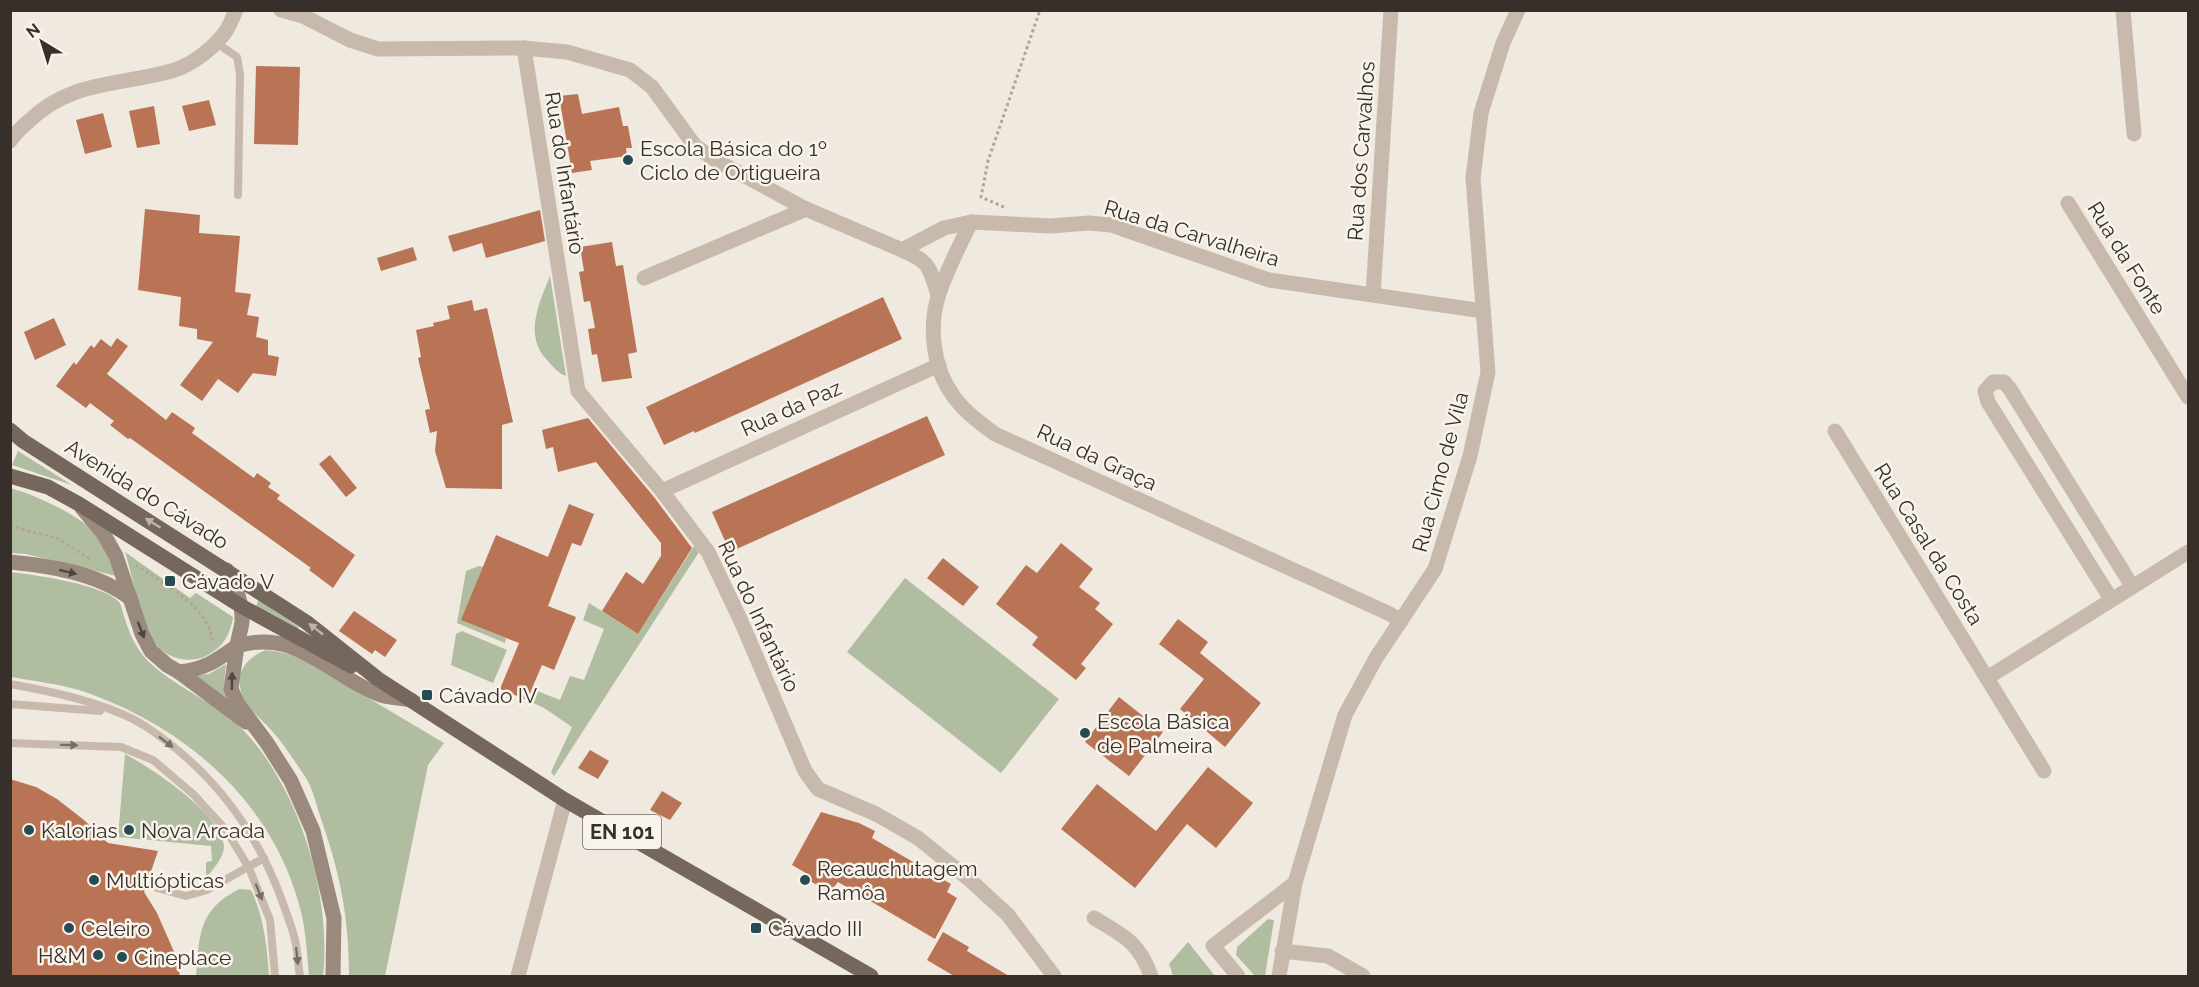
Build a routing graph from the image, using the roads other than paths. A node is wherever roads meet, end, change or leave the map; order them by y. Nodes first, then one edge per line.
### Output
1 (236, 10) edge
2 (281, 10) edge
3 (1391, 10) edge
4 (1518, 10) edge
5 (2123, 10) edge
6 (215, 42) junction
7 (524, 48) junction
8 (2134, 134) dead end
9 (10, 141) edge
10 (238, 195) dead end
11 (2068, 203) dead end
12 (806, 208) junction
13 (971, 222) junction
14 (902, 250) junction
15 (644, 278) dead end
16 (938, 295) junction
17 (1373, 295) junction
18 (1483, 311) junction
19 (939, 365) junction
20 (2188, 397) edge
21 (10, 430) edge
22 (1835, 431) dead end
23 (10, 476) edge
24 (663, 491) junction
25 (79, 504) junction
26 (2188, 552) edge
27 (10, 562) edge
28 (227, 570) junction
29 (2132, 586) junction
30 (130, 598) junction
31 (2111, 599) junction
32 (242, 606) junction
33 (1401, 621) junction
34 (237, 646) junction
35 (179, 672) junction
36 (1987, 678) junction
37 (378, 679) junction
38 (10, 684) edge
39 (411, 700) junction
40 (10, 704) edge
41 (116, 713) junction
42 (258, 731) junction
43 (10, 743) edge
44 (2044, 771) dead end
45 (565, 800) junction
46 (264, 858) junction
47 (249, 868) junction
48 (1295, 883) junction
49 (157, 888) dead end
50 (1094, 918) dead end
51 (1282, 951) junction
52 (275, 976) edge
53 (300, 976) edge
54 (333, 976) edge
55 (518, 976) edge
56 (872, 976) edge
57 (1054, 976) edge
58 (1151, 976) edge
59 (1238, 976) edge
60 (1279, 976) edge
61 (1363, 976) edge

1 - 6 street
2 - 7 street
3 - 17 street, Rua dos Carvalhos
4 - 18 street, Rua Cimo de Vila
5 - 8 street
6 - 9 street
6 - 10 lane
7 - 12 street
7 - 24 street, Rua do Infantário
11 - 20 street, Rua da Fonte
12 - 14 street
12 - 15 street
13 - 14 street, Rua da Carvalheira
13 - 16 street, Rua da Graça
13 - 17 street, Rua da Carvalheira
14 - 16 street
16 - 19 street, Rua da Graça
17 - 18 street, Rua da Carvalheira
18 - 33 street, Rua Cimo de Vila
19 - 24 street, Rua da Paz
19 - 33 street, Rua da Graça
28 -> 21 main road, Avenida do Cávado / EN 101
22 - 36 street, Rua Casal da Costa
23 - 25 main road, Avenida do Cávado / EN 101
24 - 57 street, Rua do Infantário
25 - 30 street
25 - 32 main road, Avenida do Cávado / EN 101
26 - 29 street
27 -> 30 street
28 - 32 street
37 -> 28 main road, Avenida do Cávado / EN 101
29 - 31 street
29 - 31 street
30 -> 35 street
31 - 36 street
32 - 34 street
32 - 37 main road, Avenida do Cávado / EN 101
33 - 48 street, Rua Cimo de Vila
34 - 35 street
34 - 39 street
42 -> 34 street
35 - 42 street
36 - 44 street, Rua Casal da Costa
37 - 39 main road, Avenida do Cávado / EN 101
38 - 41 lane
39 - 45 main road, Avenida do Cávado / EN 101
40 - 41 lane
41 -> 46 lane
42 - 54 street
43 -> 47 lane
45 - 55 street
45 - 56 main road, Avenida do Cávado / EN 101
46 - 47 lane
46 -> 53 lane
47 - 49 lane
47 -> 52 lane
48 - 51 street, Rua Cimo de Vila
48 - 59 street
50 - 58 street
51 - 60 street, Rua Cimo de Vila
51 - 61 street

